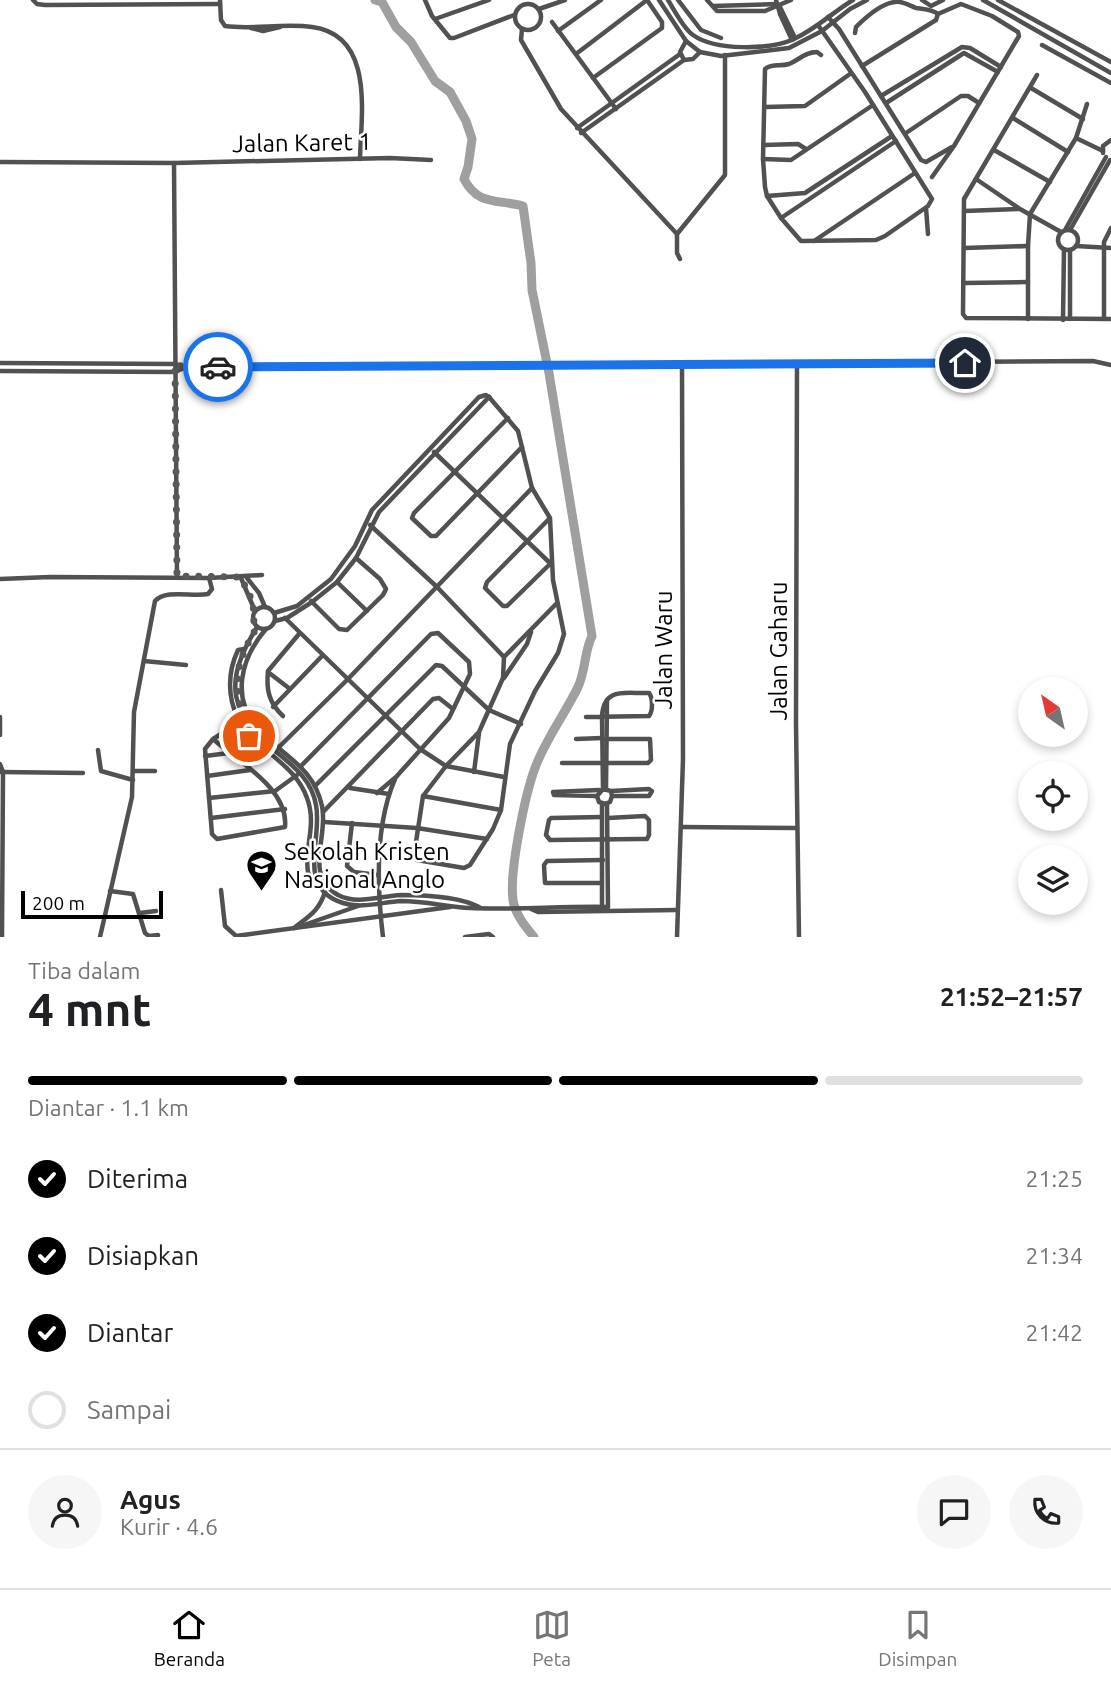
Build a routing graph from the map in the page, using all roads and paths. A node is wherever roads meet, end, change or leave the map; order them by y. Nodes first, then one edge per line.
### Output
1 (33, 0) edge
2 (51, 0) edge
3 (425, 0) edge
4 (489, 0) edge
5 (565, 0) edge
6 (601, 0) edge
7 (647, 0) edge
8 (659, 0) edge
9 (668, 0) edge
10 (678, 0) edge
11 (707, 0) edge
12 (791, 0) edge
13 (853, 0) edge
14 (867, 0) edge
15 (922, 0) edge
16 (943, 0) edge
17 (983, 0) edge
18 (998, 0) edge
19 (152, 2) edge
20 (220, 2) edge
21 (777, 2) edge
22 (46, 5) junction
23 (536, 5) edge
24 (938, 14) junction
25 (514, 15) junction
26 (828, 17) junction
27 (435, 19) junction
28 (552, 22) dead end
29 (834, 22) junction
30 (818, 25) junction
31 (522, 29) junction
32 (558, 31) junction
33 (822, 31) junction
34 (855, 33) dead end
35 (721, 38) dead end
36 (794, 39) junction
37 (686, 41) junction
38 (1042, 46) dead end
39 (964, 50) junction
40 (700, 52) junction
41 (576, 54) junction
42 (680, 54) junction
43 (724, 55) junction
44 (821, 55) dead end
45 (684, 60) junction
46 (1111, 62) edge
47 (862, 66) junction
48 (999, 69) junction
49 (1111, 73) edge
50 (850, 74) junction
51 (1037, 75) dead end
52 (593, 78) junction
53 (1111, 83) edge
54 (1031, 88) junction
55 (881, 96) junction
56 (612, 102) junction
57 (886, 103) junction
58 (979, 103) junction
59 (1087, 104) dead end
60 (873, 105) junction
61 (765, 107) junction
62 (616, 108) junction
63 (1013, 118) junction
64 (1083, 118) junction
65 (577, 128) junction
66 (581, 133) junction
67 (905, 133) junction
68 (1076, 138) junction
69 (894, 139) junction
70 (1111, 140) edge
71 (764, 145) junction
72 (954, 146) junction
73 (806, 149) junction
74 (994, 150) junction
75 (1103, 151) junction
76 (1068, 152) junction
77 (360, 159) junction
78 (763, 159) junction
79 (1109, 159) edge
80 (431, 160) dead end
81 (0, 162) edge
82 (174, 163) junction
83 (915, 173) junction
84 (932, 177) dead end
85 (976, 179) junction
86 (1050, 182) junction
87 (805, 193) junction
88 (767, 196) junction
89 (807, 201) junction
90 (926, 207) junction
91 (1020, 209) junction
92 (964, 211) junction
93 (1030, 214) junction
94 (781, 218) junction
95 (1111, 228) edge
96 (1065, 231) junction
97 (677, 234) junction
98 (928, 234) dead end
99 (812, 242) junction
100 (1028, 246) junction
101 (1076, 246) junction
102 (964, 248) junction
103 (1103, 248) junction
104 (1111, 248) edge
105 (1067, 250) junction
106 (680, 259) dead end
107 (1028, 282) junction
108 (964, 283) junction
109 (1104, 283) junction
110 (1111, 283) edge
111 (1028, 318) junction
112 (1104, 319) junction
113 (1111, 319) edge
114 (1063, 320) junction
115 (1070, 320) junction
116 (0, 363) edge
117 (175, 364) junction
118 (682, 364) junction
119 (797, 364) junction
120 (1111, 365) edge
121 (184, 367) junction
122 (0, 371) edge
123 (175, 372) junction
124 (508, 418) junction
125 (523, 447) junction
126 (432, 450) junction
127 (455, 472) junction
128 (532, 488) junction
129 (478, 494) junction
130 (502, 518) junction
131 (550, 518) junction
132 (365, 520) junction
133 (371, 525) junction
134 (527, 542) junction
135 (356, 558) junction
136 (551, 564) junction
137 (262, 575) dead end
138 (177, 576) junction
139 (243, 577) junction
140 (209, 578) junction
141 (0, 579) edge
142 (337, 582) junction
143 (437, 587) junction
144 (310, 600) junction
145 (557, 603) junction
146 (265, 607) junction
147 (255, 611) junction
148 (367, 611) junction
149 (274, 613) junction
150 (285, 618) junction
151 (275, 621) junction
152 (257, 627) junction
153 (266, 629) junction
154 (531, 630) junction
155 (299, 634) junction
156 (322, 656) junction
157 (504, 657) junction
158 (144, 661) junction
159 (186, 665) dead end
160 (268, 671) junction
161 (503, 678) junction
162 (347, 680) junction
163 (464, 688) junction
164 (290, 690) junction
165 (366, 699) junction
166 (273, 707) junction
167 (453, 709) junction
168 (489, 710) junction
169 (384, 715) junction
170 (282, 716) dead end
171 (604, 716) junction
172 (0, 717) edge
173 (586, 717) dead end
174 (244, 719) junction
175 (521, 724) junction
176 (401, 732) junction
177 (479, 732) junction
178 (0, 735) edge
179 (576, 738) dead end
180 (213, 739) junction
181 (604, 739) junction
182 (279, 747) junction
183 (420, 749) junction
184 (99, 750) dead end
185 (229, 753) junction
186 (205, 756) junction
187 (562, 763) dead end
188 (604, 763) junction
189 (0, 764) edge
190 (301, 766) junction
191 (446, 766) junction
192 (250, 770) junction
193 (133, 771) junction
194 (155, 771) dead end
195 (1, 772) edge
196 (474, 772) junction
197 (83, 773) dead end
198 (298, 775) junction
199 (207, 776) junction
200 (396, 777) junction
201 (504, 777) junction
202 (133, 779) junction
203 (315, 786) junction
204 (349, 788) junction
205 (275, 791) junction
206 (606, 791) junction
207 (377, 793) junction
208 (389, 794) junction
209 (423, 796) junction
210 (597, 796) junction
211 (209, 799) junction
212 (605, 803) junction
213 (285, 809) junction
214 (501, 810) junction
215 (323, 812) junction
216 (605, 817) junction
217 (211, 818) junction
218 (318, 822) junction
219 (352, 823) junction
220 (384, 825) junction
221 (682, 827) junction
222 (417, 828) junction
223 (797, 828) junction
224 (487, 839) junction
225 (605, 839) junction
226 (603, 860) junction
227 (314, 872) junction
228 (379, 875) junction
229 (605, 887) junction
230 (221, 890) dead end
231 (110, 891) junction
232 (326, 892) junction
233 (379, 901) junction
234 (359, 905) junction
235 (454, 906) junction
236 (480, 908) junction
237 (605, 909) junction
238 (156, 911) dead end
239 (677, 911) junction
240 (140, 913) junction
241 (381, 917) junction
242 (293, 928) junction
243 (283, 934) edge
244 (158, 935) dead end
245 (236, 936) edge
246 (492, 936) edge
247 (2, 937) edge
248 (100, 937) edge
249 (383, 937) edge
250 (465, 937) edge
251 (677, 937) edge
252 (799, 937) edge

1 - 22 street
2 - 22 street
3 - 27 street
4 - 27 street
5 - 23 street
6 - 32 street
7 - 41 street
7 - 52 street
8 - 37 street
9 - 36 street
10 - 35 street
11 - 21 street
12 - 21 street
13 - 26 street
14 - 29 street
15 - 16 street
17 - 49 street
18 - 46 street
19 - 20 street
19 - 22 street
20 - 77 street
21 - 36 street
23 - 25 street
23 - 31 street
24 - 34 street
24 - 47 street
24 - 48 street
25 - 27 street
25 - 31 street
26 - 29 street
26 - 30 street
28 - 32 street
29 - 33 street
29 - 47 street
30 - 33 street
30 - 36 street
31 - 65 street
32 - 41 street
33 - 43 street
33 - 50 street
37 - 40 street
37 - 42 street
38 - 53 street
39 - 48 street
39 - 55 street
39 - 57 street
40 - 43 street
40 - 45 street
41 - 52 street
42 - 45 street
42 - 56 street
43 - 97 street
44 - 61 street
45 - 62 street
47 - 55 street
48 - 58 street
50 - 60 street
50 - 61 street
51 - 54 street
52 - 56 street
54 - 63 street
54 - 64 street
55 - 57 street
56 - 62 street
56 - 65 street
57 - 67 street
58 - 67 street
58 - 72 street
59 - 64 street
60 - 69 street
60 - 73 street
61 - 71 street
62 - 66 street
63 - 74 street
63 - 76 street
64 - 68 street
65 - 66 street
66 - 97 street
67 - 72 street
68 - 75 street
68 - 76 street
69 - 83 street
69 - 87 street
69 - 89 street
70 - 75 street
71 - 73 street
71 - 78 street
72 - 84 street
73 - 78 street
74 - 85 street
74 - 86 street
75 - 79 street
76 - 86 street
77 - 80 street, Jalan Karet 1
77 - 82 street, Jalan Karet 1
78 - 88 street
79 - 96 street
81 - 82 street, Jalan Karet 1
82 - 117 street
83 - 90 street
83 - 99 street
85 - 91 street
85 - 92 street
86 - 93 street
87 - 88 street
87 - 89 street
88 - 94 street
89 - 94 street
90 - 98 street
90 - 99 street
91 - 92 street
91 - 93 street
92 - 102 street
93 - 96 street
93 - 100 street
94 - 99 street
95 - 103 street
96 - 101 street
96 - 105 street
97 - 106 street
100 - 102 street
100 - 107 street
101 - 103 street
101 - 105 street
102 - 108 street
103 - 104 street
103 - 109 street
105 - 114 street
105 - 115 street
107 - 108 street
107 - 111 street
108 - 111 street
109 - 110 street
109 - 112 street
111 - 114 street
112 - 113 street
112 - 115 street
114 - 115 street
116 - 117 street
117 - 121 street
117 - 123 street
118 - 119 street
118 - 121 street
118 - 221 street, Jalan Waru
119 - 120 street
119 - 223 street, Jalan Gaharu
121 - 123 street
122 - 123 street
123 - 138 street
124 - 125 street
124 - 126 street
124 - 127 street
125 - 128 street
125 - 129 street
126 - 127 street
126 - 132 street
126 - 133 street
127 - 129 street
127 - 129 street
128 - 130 street
128 - 131 street
129 - 130 street
130 - 134 street
130 - 143 street
131 - 134 street
131 - 136 street
132 - 133 street
132 - 144 street
133 - 135 street
133 - 143 street
134 - 136 street
134 - 136 street
135 - 142 street
135 - 148 street
136 - 145 street
137 - 139 street
138 - 140 street
138 - 141 street
139 - 140 street
139 - 146 street
139 - 147 street
140 - 158 street
142 - 144 street
142 - 148 street
143 - 157 street
143 - 162 street
144 - 148 street
144 - 149 street
144 - 150 street
145 - 154 street
145 - 175 street
146 - 147 street
146 - 149 street
147 - 152 street
149 - 151 street
150 - 151 street
150 - 155 street
151 - 153 street
152 - 153 street
152 - 174 street
153 - 174 street
154 - 157 street
154 - 161 street
155 - 156 street
155 - 160 street
156 - 162 street
156 - 164 street
157 - 161 street
158 - 159 street
158 - 193 street
160 - 164 street
160 - 166 street
161 - 168 street
162 - 165 street
162 - 182 street
163 - 165 street
163 - 167 street
163 - 168 street
163 - 169 street
164 - 166 street
165 - 169 street
165 - 190 street
166 - 170 street
167 - 176 street
167 - 183 street
168 - 175 street
168 - 177 street
169 - 176 street
169 - 203 street
171 - 171 street
171 - 173 street
171 - 181 street
172 - 178 street
174 - 180 street
174 - 182 street
174 - 198 street
175 - 201 street
176 - 183 street
176 - 204 street
177 - 191 street
177 - 196 street
179 - 181 street
180 - 185 street
180 - 186 street
181 - 188 street
181 - 188 street
182 - 190 street
183 - 191 street
183 - 200 street
184 - 202 street
185 - 186 street
185 - 192 street
186 - 199 street
187 - 188 street
188 - 206 street
189 - 195 street
190 - 203 street
191 - 196 street
191 - 209 street
192 - 199 street
192 - 205 street
193 - 194 street
193 - 202 street
195 - 197 street
195 - 247 street
196 - 201 street
198 - 205 street
198 - 218 street
199 - 211 street
200 - 207 street
200 - 208 street
201 - 214 street
202 - 231 street
203 - 215 street
204 - 207 street
204 - 215 street
205 - 211 street
205 - 213 street
206 - 206 street
206 - 210 street
206 - 210 street
206 - 212 street
207 - 208 street
208 - 220 street
209 - 214 street
209 - 222 street
210 - 212 street
211 - 217 street
212 - 216 street
213 - 217 street
213 - 217 street
214 - 224 street
215 - 218 street
216 - 225 street
216 - 225 street
216 - 225 street
218 - 219 street
218 - 227 street
218 - 227 street
218 - 233 street
219 - 220 street
219 - 228 street
220 - 222 street
220 - 228 street
221 - 223 street
221 - 239 street, Jalan Waru
222 - 224 street
222 - 224 street
223 - 252 street, Jalan Gaharu
225 - 226 street
225 - 229 street
226 - 229 street
226 - 229 street
227 - 232 street
228 - 233 street
229 - 237 street
230 - 245 street
231 - 240 street
231 - 248 street
232 - 234 street
232 - 242 street
233 - 234 street
233 - 235 street
233 - 236 street
233 - 241 street
234 - 242 street
235 - 236 street
235 - 241 street
236 - 237 street
237 - 239 street
238 - 240 street
239 - 251 street, Jalan Waru
240 - 244 street
241 - 242 street
241 - 249 street
242 - 243 street
243 - 245 street
246 - 250 street

